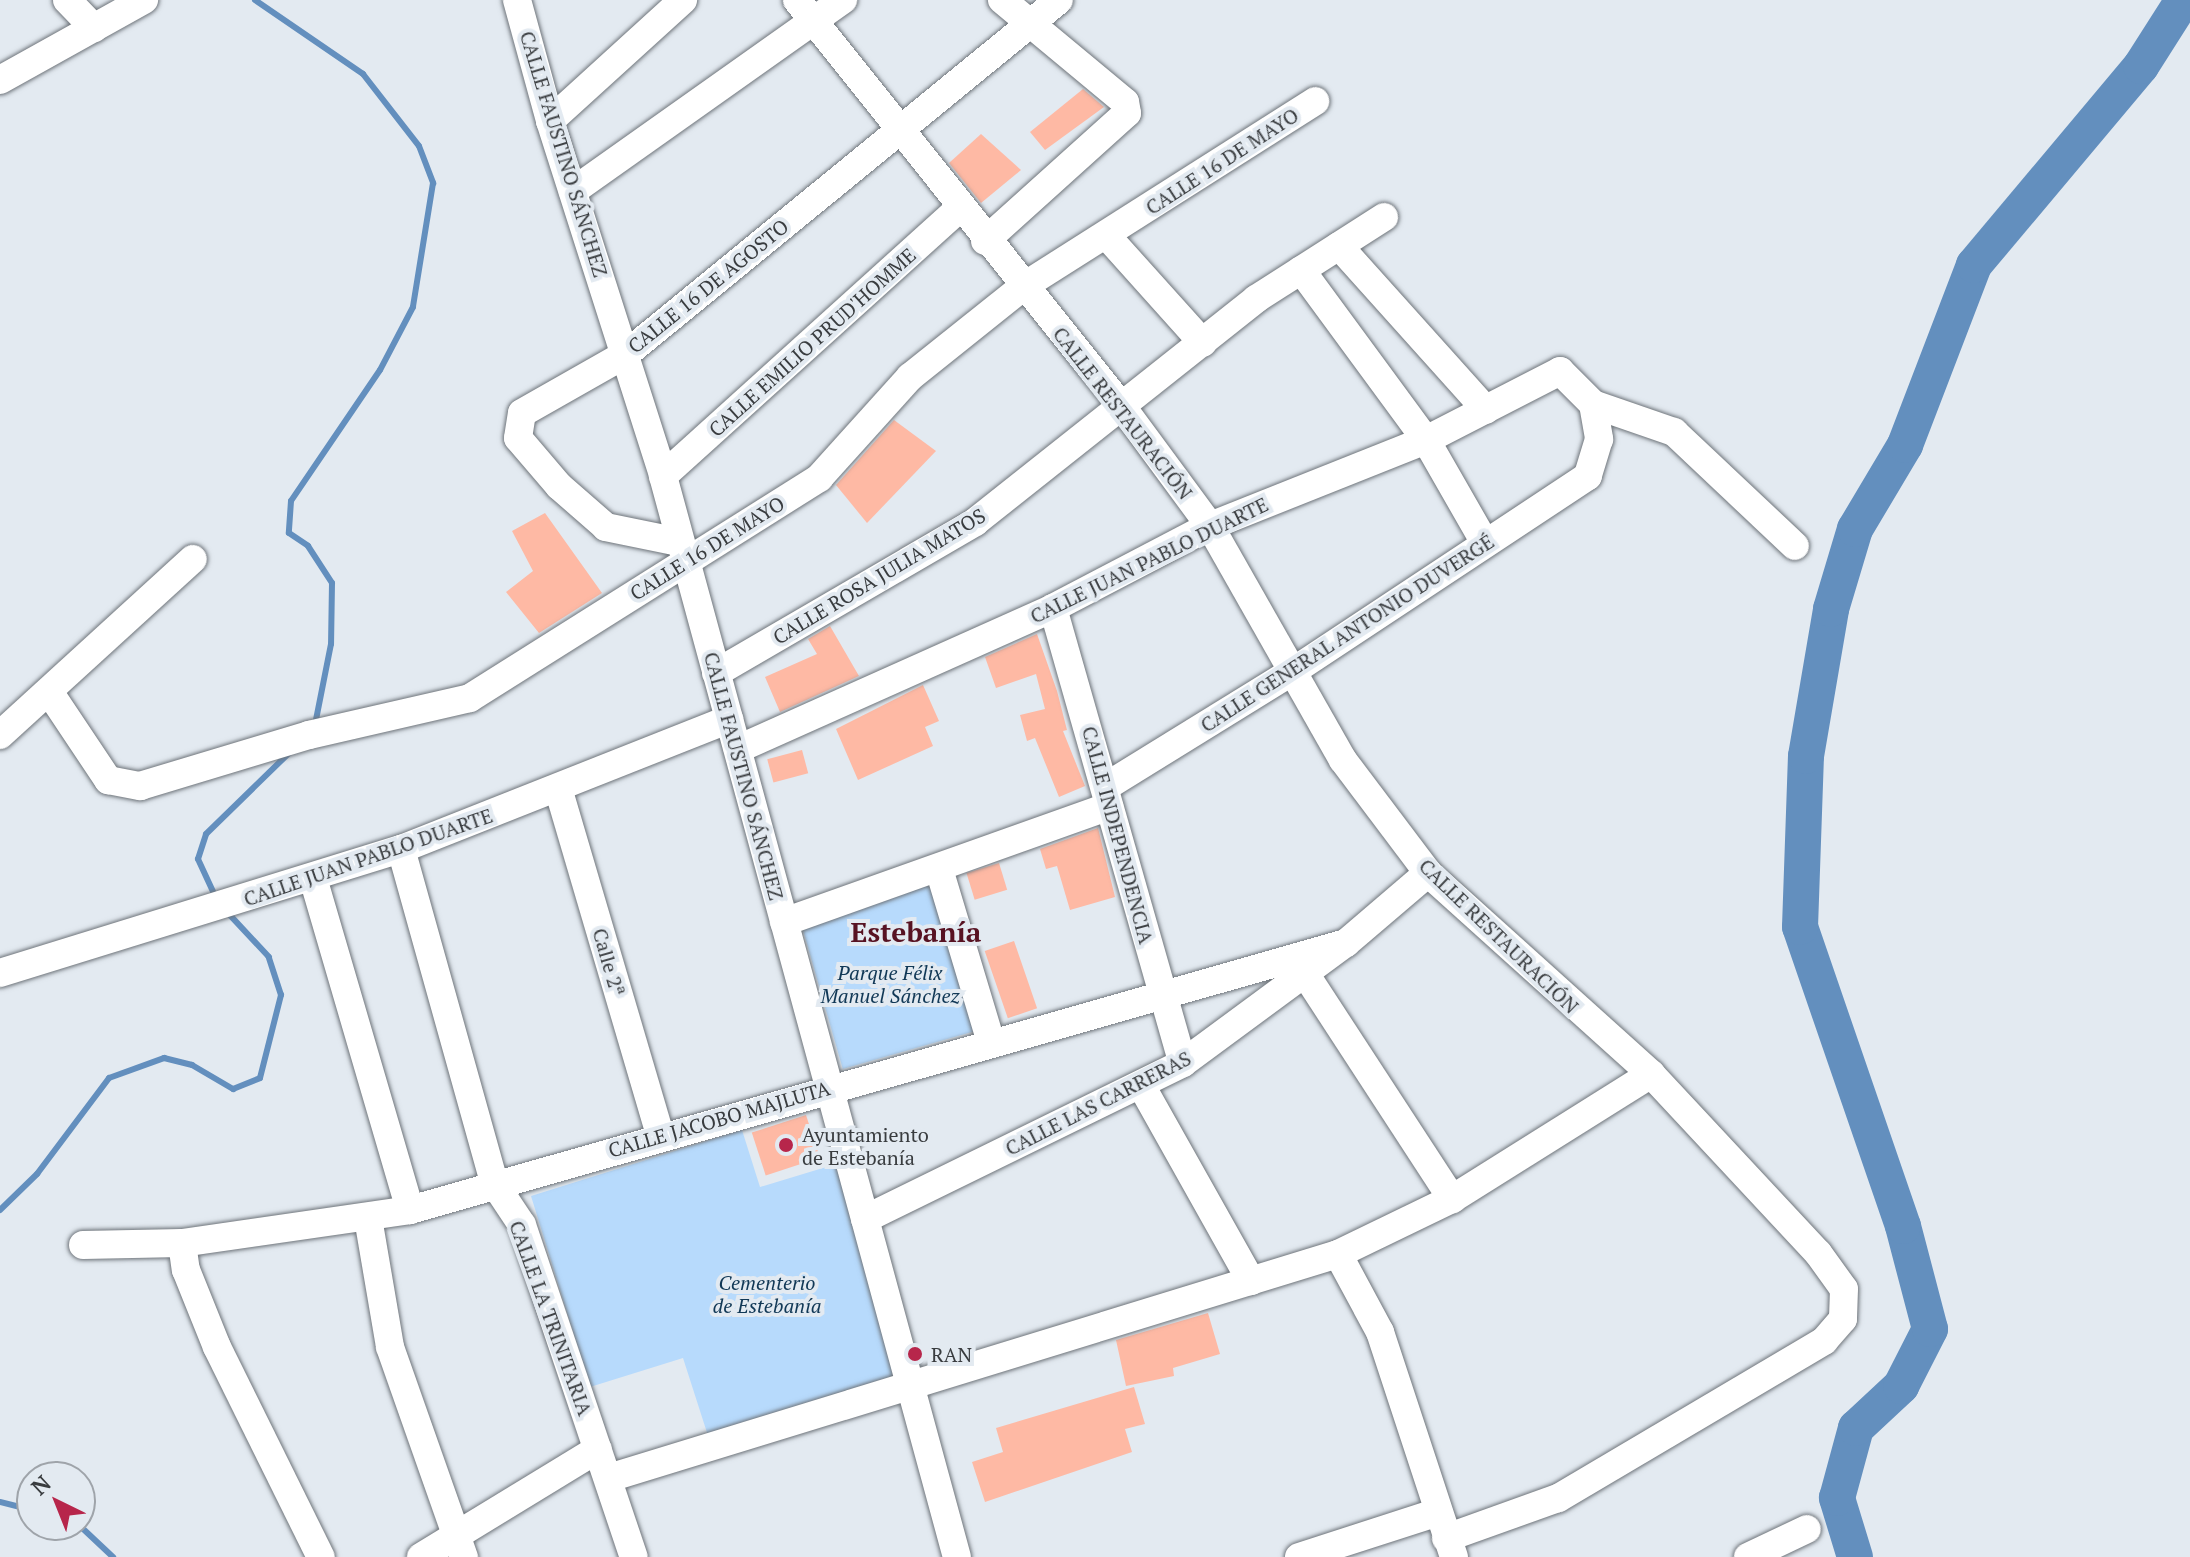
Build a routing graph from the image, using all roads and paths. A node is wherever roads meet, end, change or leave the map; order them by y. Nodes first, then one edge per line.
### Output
1 (67, 0) edge
2 (144, 0) edge
3 (517, 0) edge
4 (683, 0) edge
5 (843, 0) edge
6 (1002, 0) edge
7 (1059, 0) edge
8 (805, 10) edge
9 (1032, 26) junction
10 (94, 28) junction
11 (0, 80) edge
12 (1315, 101) dead end
13 (550, 121) junction
14 (901, 131) junction
15 (573, 191) junction
16 (961, 207) junction
17 (1384, 217) dead end
18 (1106, 235) junction
19 (985, 241) junction
20 (1339, 246) junction
21 (1301, 270) junction
22 (1024, 286) junction
23 (1203, 343) junction
24 (626, 354) junction
25 (1593, 404) junction
26 (1123, 408) junction
27 (1486, 410) junction
28 (1426, 440) junction
29 (663, 476) junction
30 (1210, 526) junction
31 (1485, 543) junction
32 (1795, 546) dead end
33 (682, 552) junction
34 (193, 559) dead end
35 (1053, 608) junction
36 (1293, 671) junction
37 (716, 673) junction
38 (50, 693) junction
39 (729, 719) junction
40 (0, 735) edge
41 (738, 749) junction
42 (558, 788) junction
43 (1107, 797) junction
44 (401, 849) junction
45 (939, 869) junction
46 (1428, 873) junction
47 (313, 878) junction
48 (784, 922) junction
49 (1300, 965) junction
50 (0, 973) edge
51 (1162, 994) junction
52 (991, 1042) junction
53 (1183, 1063) junction
54 (1651, 1074) junction
55 (1141, 1085) junction
56 (829, 1087) junction
57 (660, 1135) junction
58 (494, 1183) junction
59 (1452, 1199) junction
60 (410, 1210) junction
61 (368, 1218) junction
62 (865, 1219) junction
63 (182, 1243) junction
64 (83, 1245) dead end
65 (1338, 1254) junction
66 (1251, 1281) junction
67 (910, 1386) junction
68 (598, 1449) junction
69 (609, 1478) junction
70 (1807, 1529) dead end
71 (1446, 1536) edge
72 (459, 1547) edge
73 (321, 1557) edge
74 (421, 1557) edge
75 (634, 1557) edge
76 (957, 1557) edge
77 (1299, 1557) edge
78 (1748, 1557) edge

1 - 10 street
2 - 10 street
3 - 13 street, CALLE FAUSTINO SÁNCHEZ
4 - 13 street
5 - 8 street
6 - 9 street
7 - 9 street, CALLE 16 DE AGOSTO
8 - 14 street, CALLE RESTAURACIÓN
8 - 15 street
9 - 14 street, CALLE 16 DE AGOSTO
9 - 19 street
10 - 11 street
12 - 18 street, CALLE 16 DE MAYO
13 - 15 street, CALLE FAUSTINO SÁNCHEZ
14 - 16 street, CALLE RESTAURACIÓN
14 - 24 street, CALLE 16 DE AGOSTO
15 - 24 street, CALLE FAUSTINO SÁNCHEZ
16 - 19 street, CALLE RESTAURACIÓN
16 - 29 street, CALLE EMILIO PRUD'HOMME
17 - 20 street, CALLE ROSA JULIA MATOS
18 - 22 street, CALLE 16 DE MAYO
18 - 23 street
19 - 22 street, CALLE RESTAURACIÓN
20 - 21 street, CALLE ROSA JULIA MATOS
20 - 27 street
21 - 23 street, CALLE ROSA JULIA MATOS
21 - 28 street
22 - 26 street, CALLE RESTAURACIÓN
22 - 33 street, CALLE 16 DE MAYO
23 - 26 street, CALLE ROSA JULIA MATOS
24 - 29 street, CALLE FAUSTINO SÁNCHEZ
24 - 33 street, CALLE 16 DE AGOSTO
25 - 27 street, CALLE JUAN PABLO DUARTE
25 - 31 street, CALLE GENERAL ANTONIO DUVERGÉ
25 - 32 street
26 - 30 street, CALLE RESTAURACIÓN
26 - 37 street, CALLE ROSA JULIA MATOS
27 - 28 street, CALLE JUAN PABLO DUARTE
28 - 30 street, CALLE JUAN PABLO DUARTE
28 - 31 street
29 - 33 street, CALLE FAUSTINO SÁNCHEZ
30 - 35 street, CALLE JUAN PABLO DUARTE
30 - 36 street, CALLE RESTAURACIÓN
31 - 36 street, CALLE GENERAL ANTONIO DUVERGÉ
33 - 37 street, CALLE FAUSTINO SÁNCHEZ
33 - 38 street, CALLE 16 DE MAYO
34 - 38 street
35 - 41 street, CALLE JUAN PABLO DUARTE
35 - 43 street, CALLE INDEPENDENCIA
36 - 43 street, CALLE GENERAL ANTONIO DUVERGÉ
36 - 46 street, CALLE RESTAURACIÓN
37 - 39 street, CALLE FAUSTINO SÁNCHEZ
38 - 40 street
39 - 41 street, CALLE FAUSTINO SÁNCHEZ
39 - 42 street, CALLE JUAN PABLO DUARTE
41 - 48 street, CALLE FAUSTINO SÁNCHEZ
42 - 44 street, CALLE JUAN PABLO DUARTE
42 - 57 street, Calle 2ª
43 - 45 street, CALLE GENERAL ANTONIO DUVERGÉ
43 - 51 street, CALLE INDEPENDENCIA
44 - 47 street, CALLE JUAN PABLO DUARTE
44 - 58 street, CALLE LA TRINITARIA
45 - 48 street, CALLE GENERAL ANTONIO DUVERGÉ
45 - 52 street
46 - 49 street, CALLE JACOBO MAJLUTA
46 - 54 street, CALLE RESTAURACIÓN
47 - 50 street, CALLE JUAN PABLO DUARTE
47 - 60 street
48 - 56 street, CALLE FAUSTINO SÁNCHEZ
49 - 51 street, CALLE JACOBO MAJLUTA
49 - 53 street, CALLE LAS CARRERAS
49 - 59 street
51 - 52 street, CALLE JACOBO MAJLUTA
51 - 53 street, CALLE INDEPENDENCIA
52 - 56 street, CALLE JACOBO MAJLUTA
53 - 55 street, CALLE LAS CARRERAS
54 - 59 street
54 - 71 street, CALLE RESTAURACIÓN
55 - 62 street, CALLE LAS CARRERAS
55 - 66 street
56 - 57 street, CALLE JACOBO MAJLUTA
56 - 62 street, CALLE FAUSTINO SÁNCHEZ
57 - 58 street, CALLE JACOBO MAJLUTA
58 - 60 street, CALLE JACOBO MAJLUTA
58 - 68 street, CALLE LA TRINITARIA
59 - 65 street
60 - 61 street, CALLE JACOBO MAJLUTA
61 - 63 street, CALLE JACOBO MAJLUTA
61 - 72 street
62 - 67 street, CALLE FAUSTINO SÁNCHEZ
63 - 64 street, CALLE JACOBO MAJLUTA
63 - 73 street
65 - 66 street
65 - 71 street
66 - 67 street
67 - 69 street
67 - 76 street, CALLE FAUSTINO SÁNCHEZ
68 - 69 street, CALLE LA TRINITARIA
68 - 72 street
69 - 75 street, CALLE LA TRINITARIA
70 - 78 street
71 - 77 street, CALLE RESTAURACIÓN
72 - 74 street

